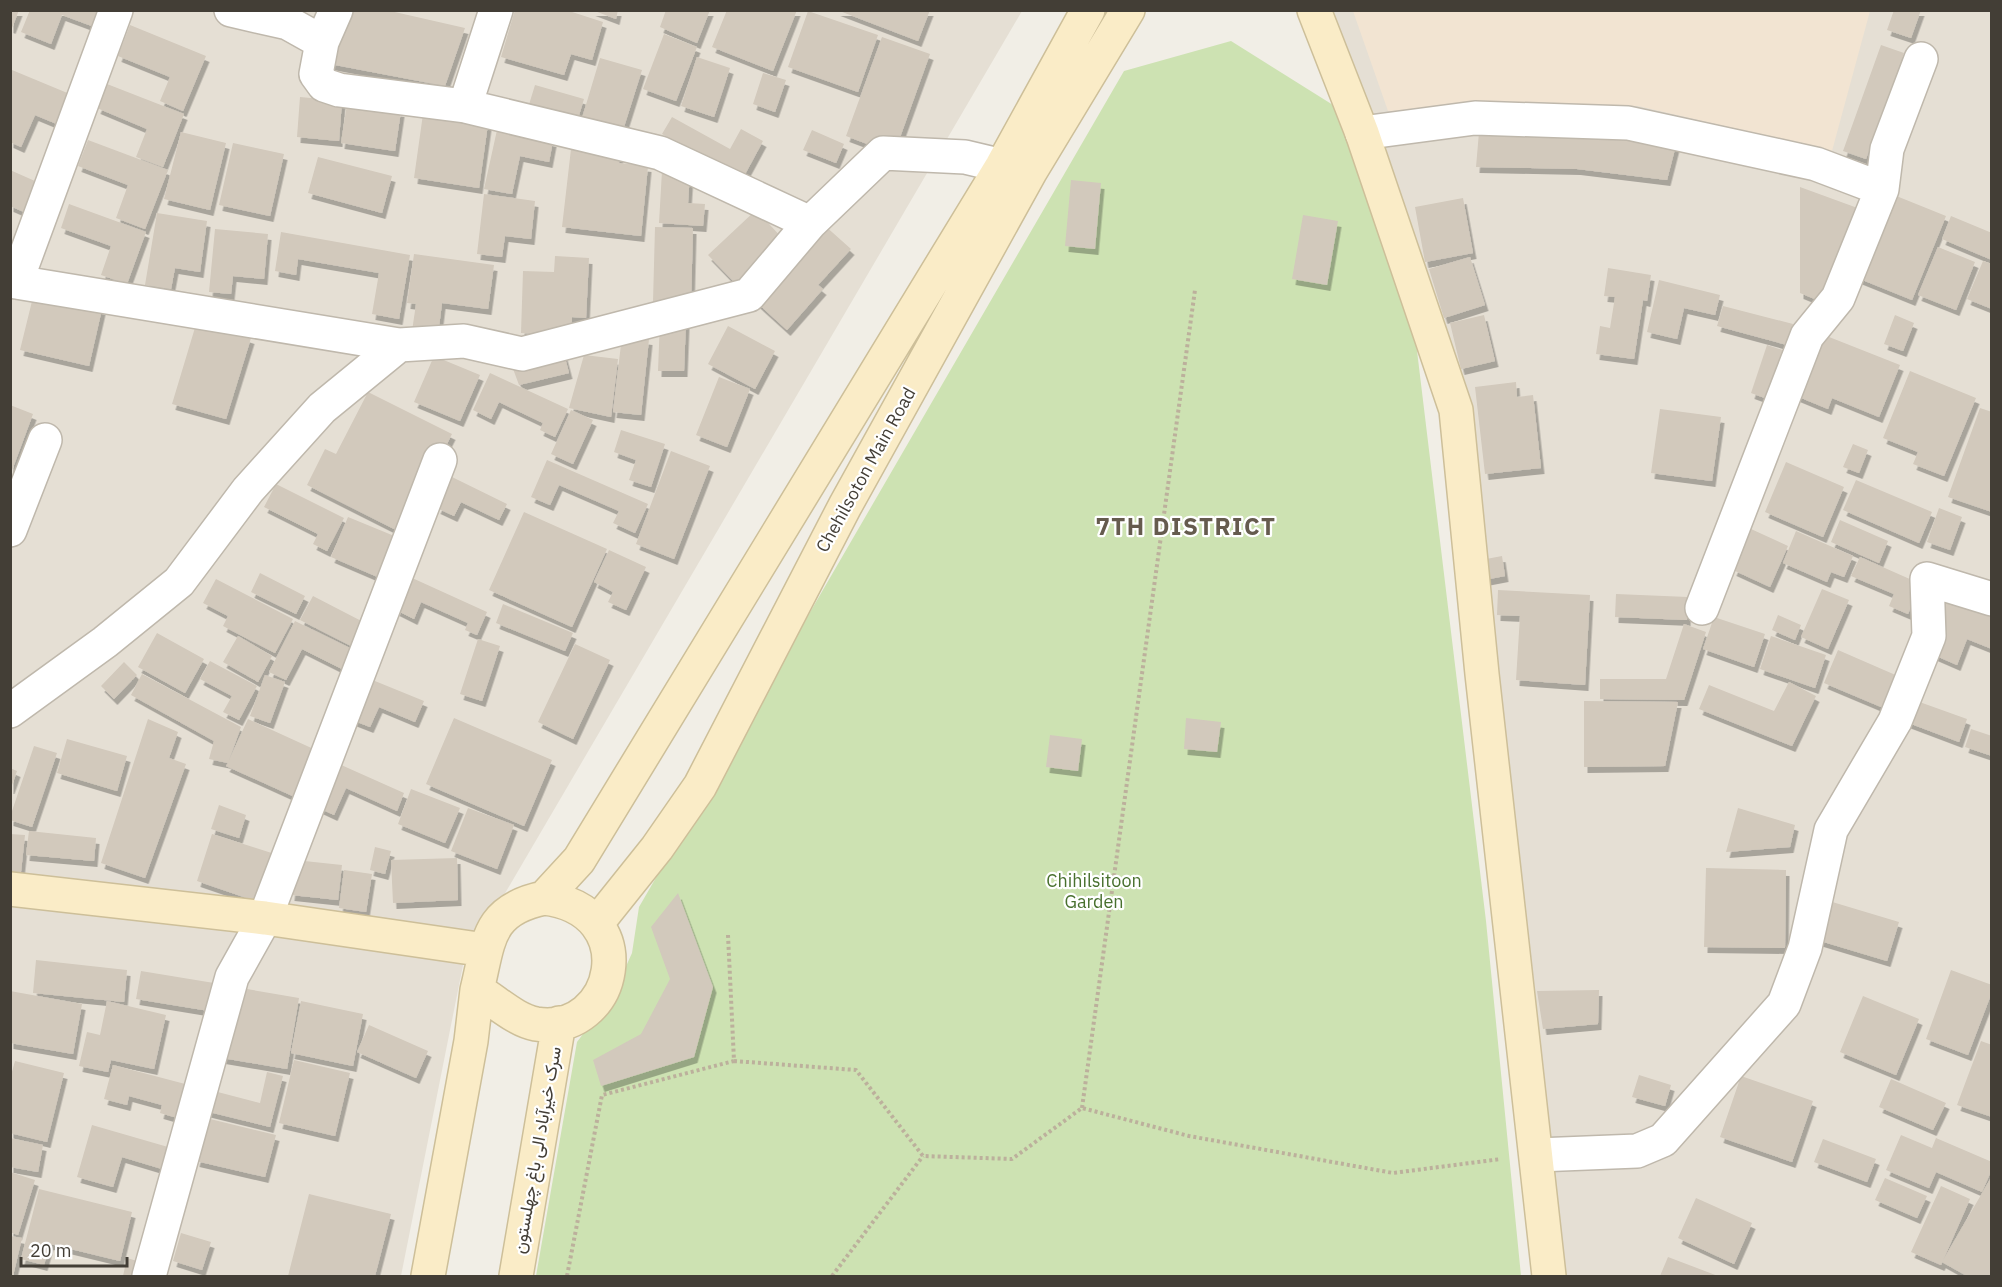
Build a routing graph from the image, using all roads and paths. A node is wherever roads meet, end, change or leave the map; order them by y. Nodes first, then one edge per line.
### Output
1 (116, 10) edge
2 (231, 10) edge
3 (336, 10) edge
4 (496, 10) edge
5 (1088, 10) edge
6 (1128, 10) edge
7 (1314, 10) edge
8 (322, 42) junction
9 (1921, 59) dead end
10 (465, 106) junction
11 (1362, 133) junction
12 (1016, 169) junction
13 (1882, 189) junction
14 (810, 223) junction
15 (13, 282) edge
16 (1195, 291) dead end
17 (399, 345) junction
18 (45, 440) dead end
19 (440, 460) dead end
20 (10, 530) edge
21 (1992, 599) edge
22 (1702, 608) dead end
23 (10, 711) edge
24 (10, 889) edge
25 (544, 898) junction
26 (265, 918) junction
27 (597, 922) junction
28 (728, 935) dead end
29 (485, 950) junction
30 (477, 990) junction
31 (559, 1023) junction
32 (734, 1061) junction
33 (1082, 1108) junction
34 (1537, 1155) junction
35 (924, 1156) junction
36 (149, 1276) edge
37 (428, 1276) edge
38 (516, 1276) edge
39 (567, 1276) edge
40 (832, 1276) edge
41 (1549, 1276) edge

1 - 15 street
2 - 8 street
3 - 8 street
4 - 10 street
5 - 12 main road, Chehilsoton Main Road
6 - 12 main road, Chehilsoton Main Road
7 - 11 main road
8 - 10 street
9 - 13 street
10 - 14 street
11 - 13 street
11 - 34 main road
12 - 14 street
12 - 25 main road, Chehilsoton Main Road
12 - 27 main road, Chehilsoton Main Road
13 - 22 street
14 - 17 street
15 - 17 street
16 - 33 path
17 - 23 street
18 - 20 street
19 - 26 street
21 - 34 street
24 - 26 main road
25 - 27 main road
25 - 29 main road
26 - 29 main road
26 - 36 street
27 - 31 main road
28 - 32 path
29 - 30 main road
30 - 31 main road
30 - 37 main road
31 - 38 main road, سرک خیرآباد الی باغ چهلستون
32 - 35 path
32 - 39 path
33 - 34 path
33 - 35 path
34 - 41 main road
35 - 40 path

